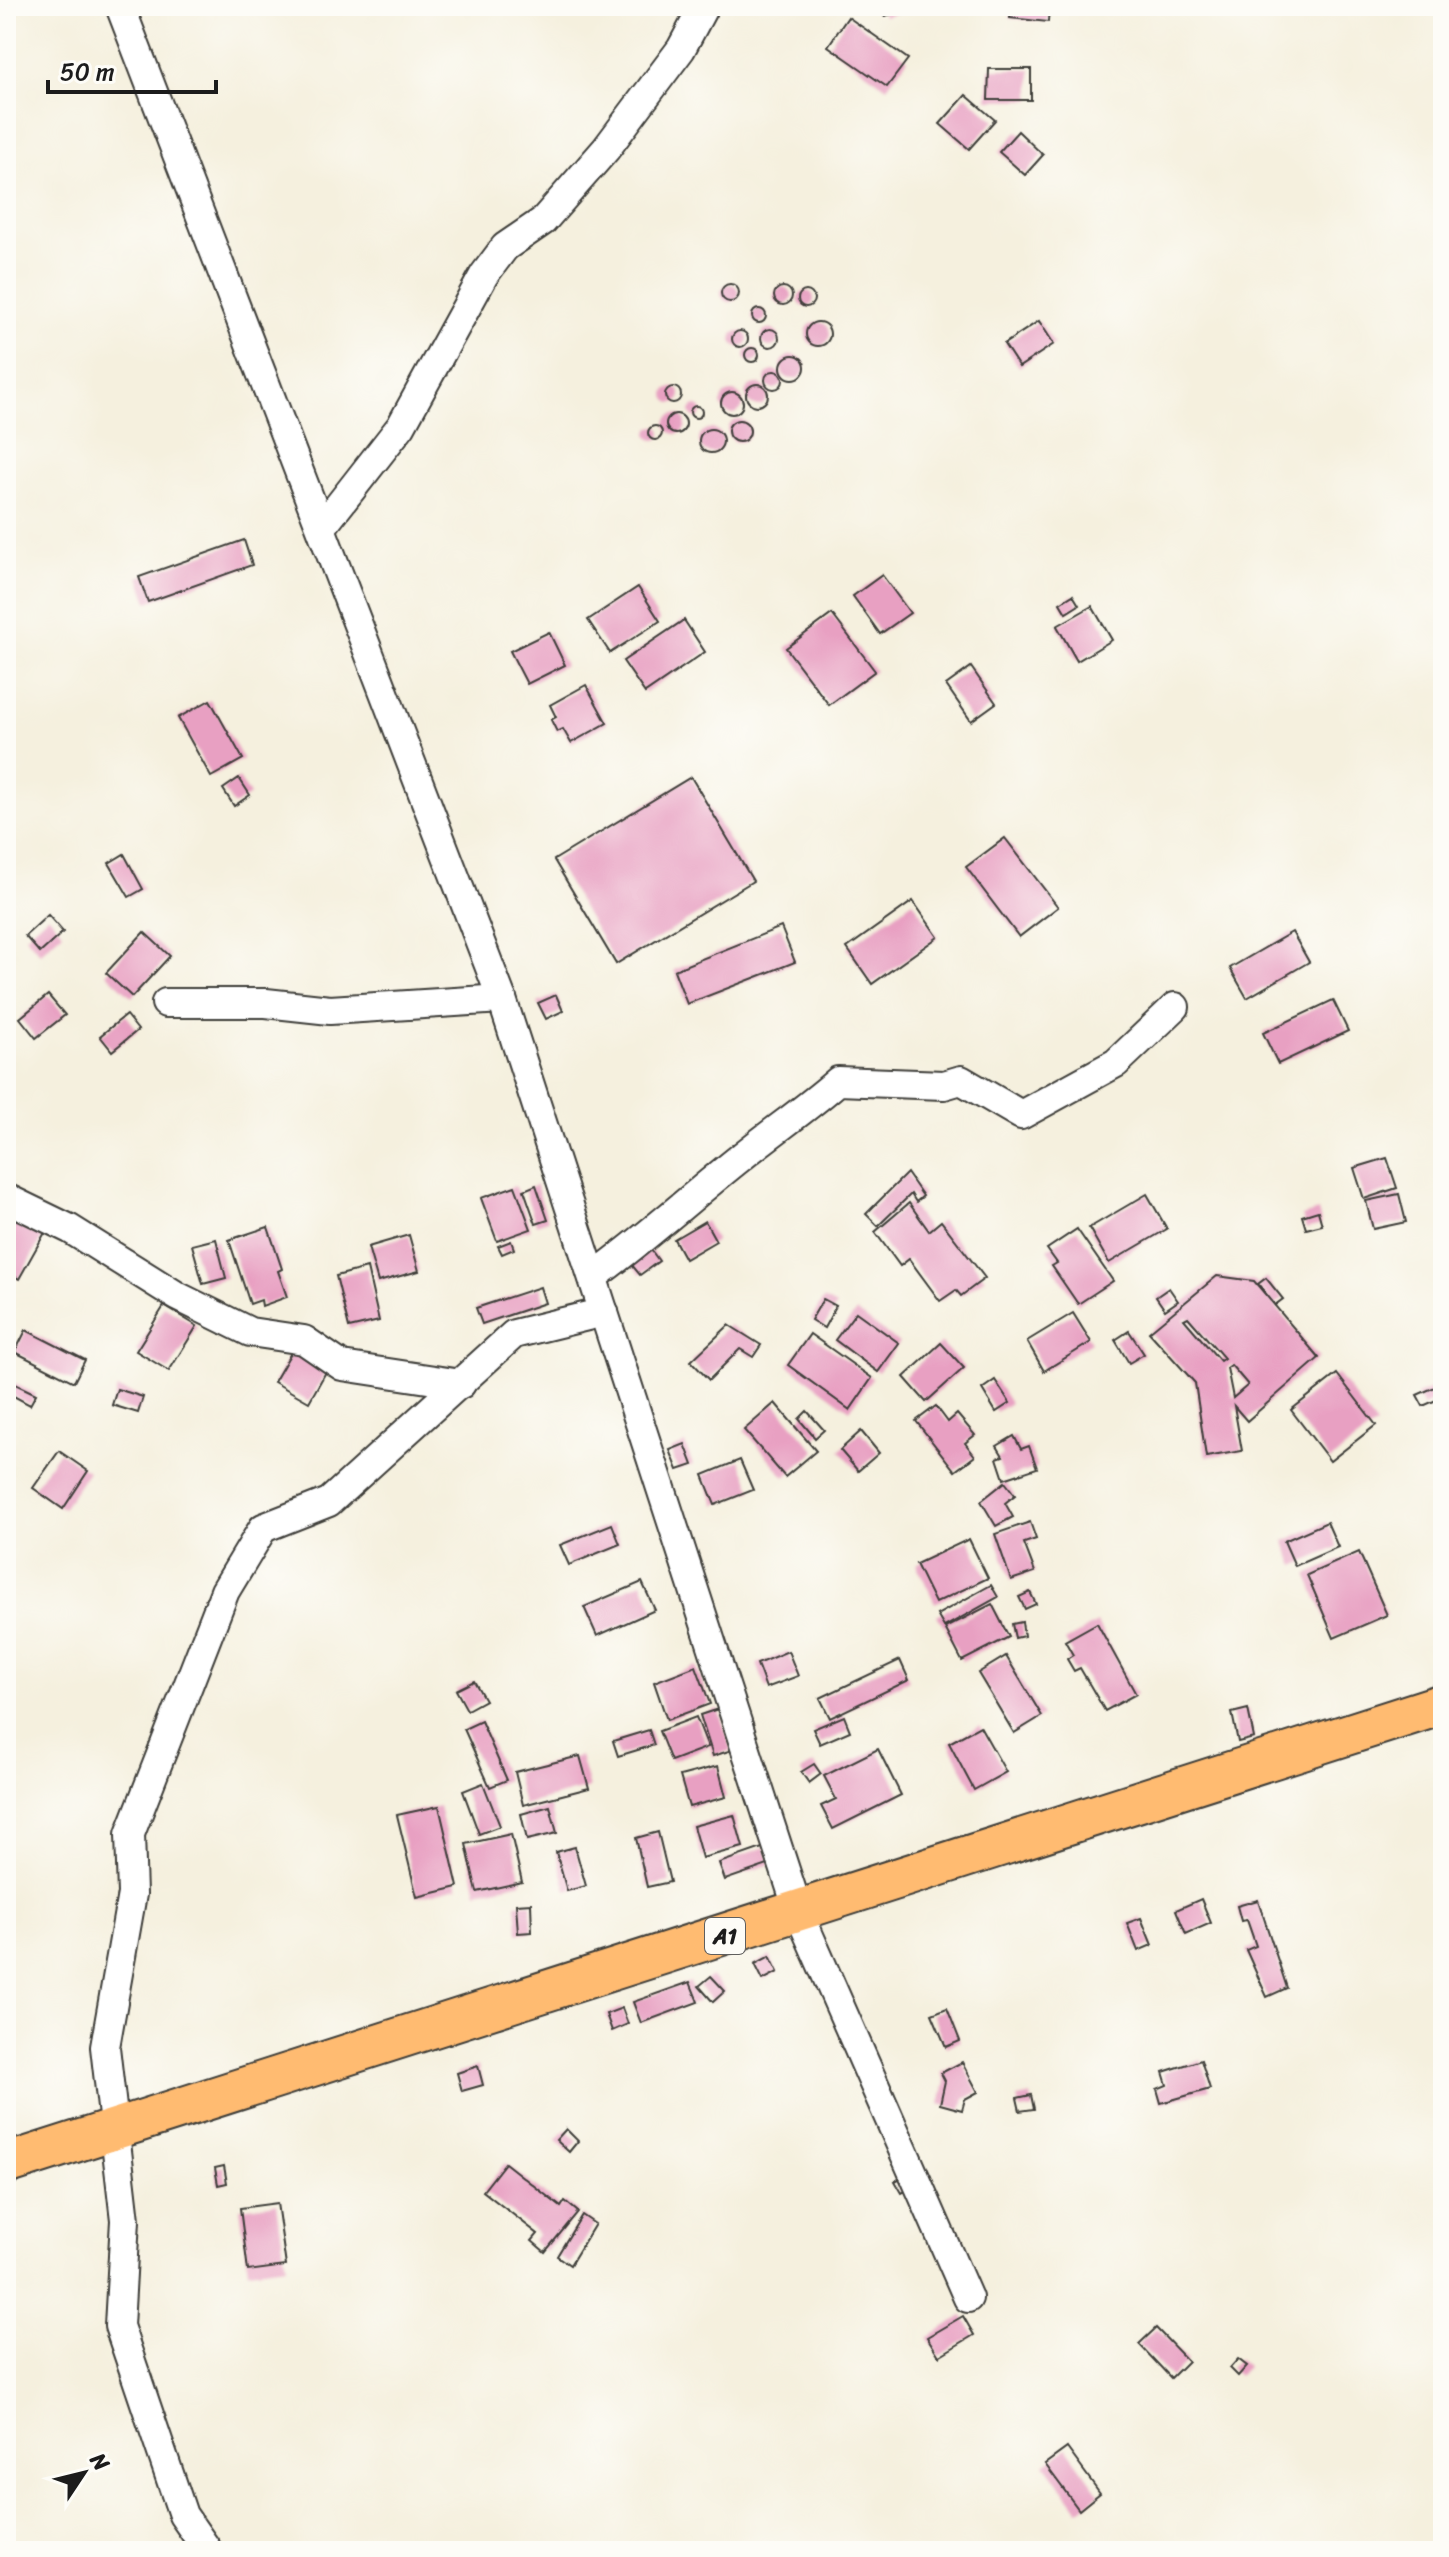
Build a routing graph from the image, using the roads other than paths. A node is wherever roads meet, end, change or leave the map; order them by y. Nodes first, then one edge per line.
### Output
1 (120, 6) edge
2 (704, 6) edge
3 (322, 527) junction
4 (502, 999) junction
5 (166, 1003) dead end
6 (1175, 1007) dead end
7 (6, 1198) edge
8 (594, 1276) junction
9 (604, 1312) junction
10 (461, 1384) junction
11 (1440, 1711) edge
12 (799, 1913) junction
13 (116, 2128) junction
14 (6, 2164) edge
15 (968, 2298) dead end
16 (208, 2551) edge

1 - 3 street
2 - 3 street
3 - 4 street
4 - 5 street
4 - 8 street
6 - 8 street
7 - 10 street
8 - 9 street
9 - 10 street
9 - 12 street
10 - 13 street
11 - 12 highway, A1
12 - 13 highway, A1
12 - 15 street
13 - 14 highway, A1
13 - 16 street

